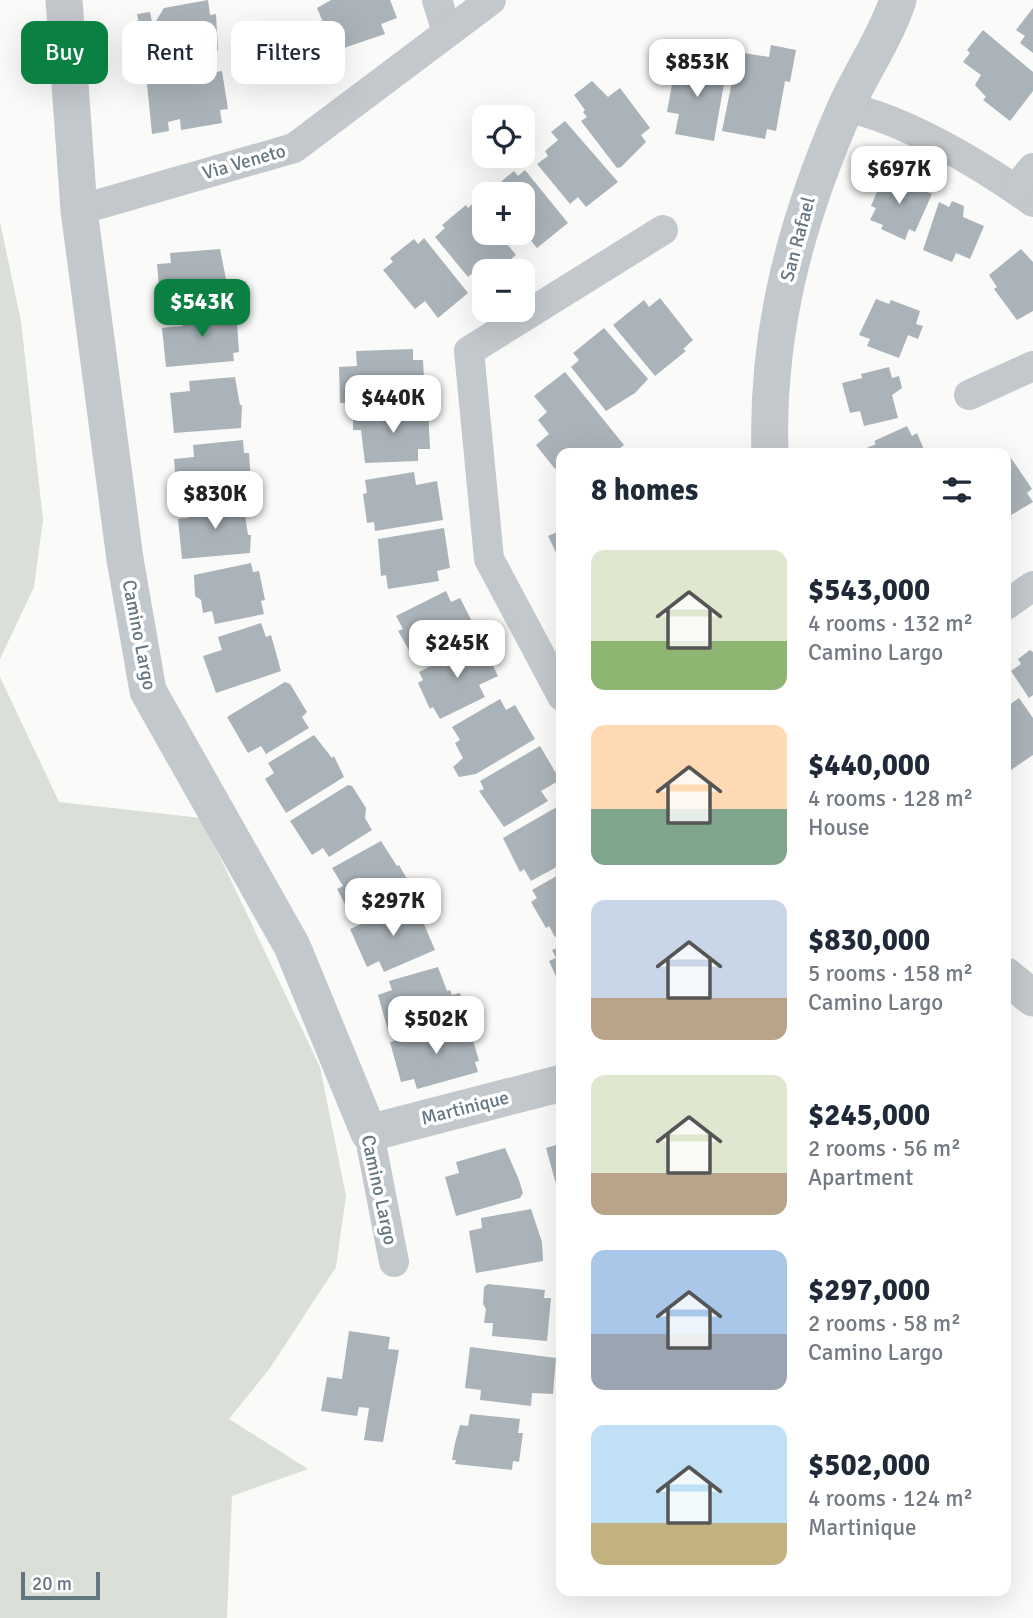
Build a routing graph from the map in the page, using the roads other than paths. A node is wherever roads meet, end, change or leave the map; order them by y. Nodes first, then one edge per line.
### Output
1 (64, 0) edge
2 (437, 0) edge
3 (491, 0) edge
4 (898, 0) edge
5 (447, 32) junction
6 (845, 107) junction
7 (1027, 186) edge
8 (79, 210) junction
9 (663, 230) dead end
10 (1033, 366) edge
11 (969, 395) dead end
12 (770, 448) edge
13 (1033, 586) edge
14 (1011, 601) edge
15 (556, 685) edge
16 (1011, 980) edge
17 (1033, 998) edge
18 (556, 1085) edge
19 (369, 1133) junction
20 (394, 1262) dead end

1 - 8 street, Camino Largo
2 - 5 street
3 - 5 street, Via Veneto
4 - 6 street, San Rafael
5 - 8 street, Via Veneto
6 - 7 street
6 - 12 street, San Rafael
8 - 19 street, Camino Largo
9 - 15 street
10 - 11 street
13 - 14 street
16 - 17 street
18 - 19 street, Martinique
19 - 20 street, Camino Largo

